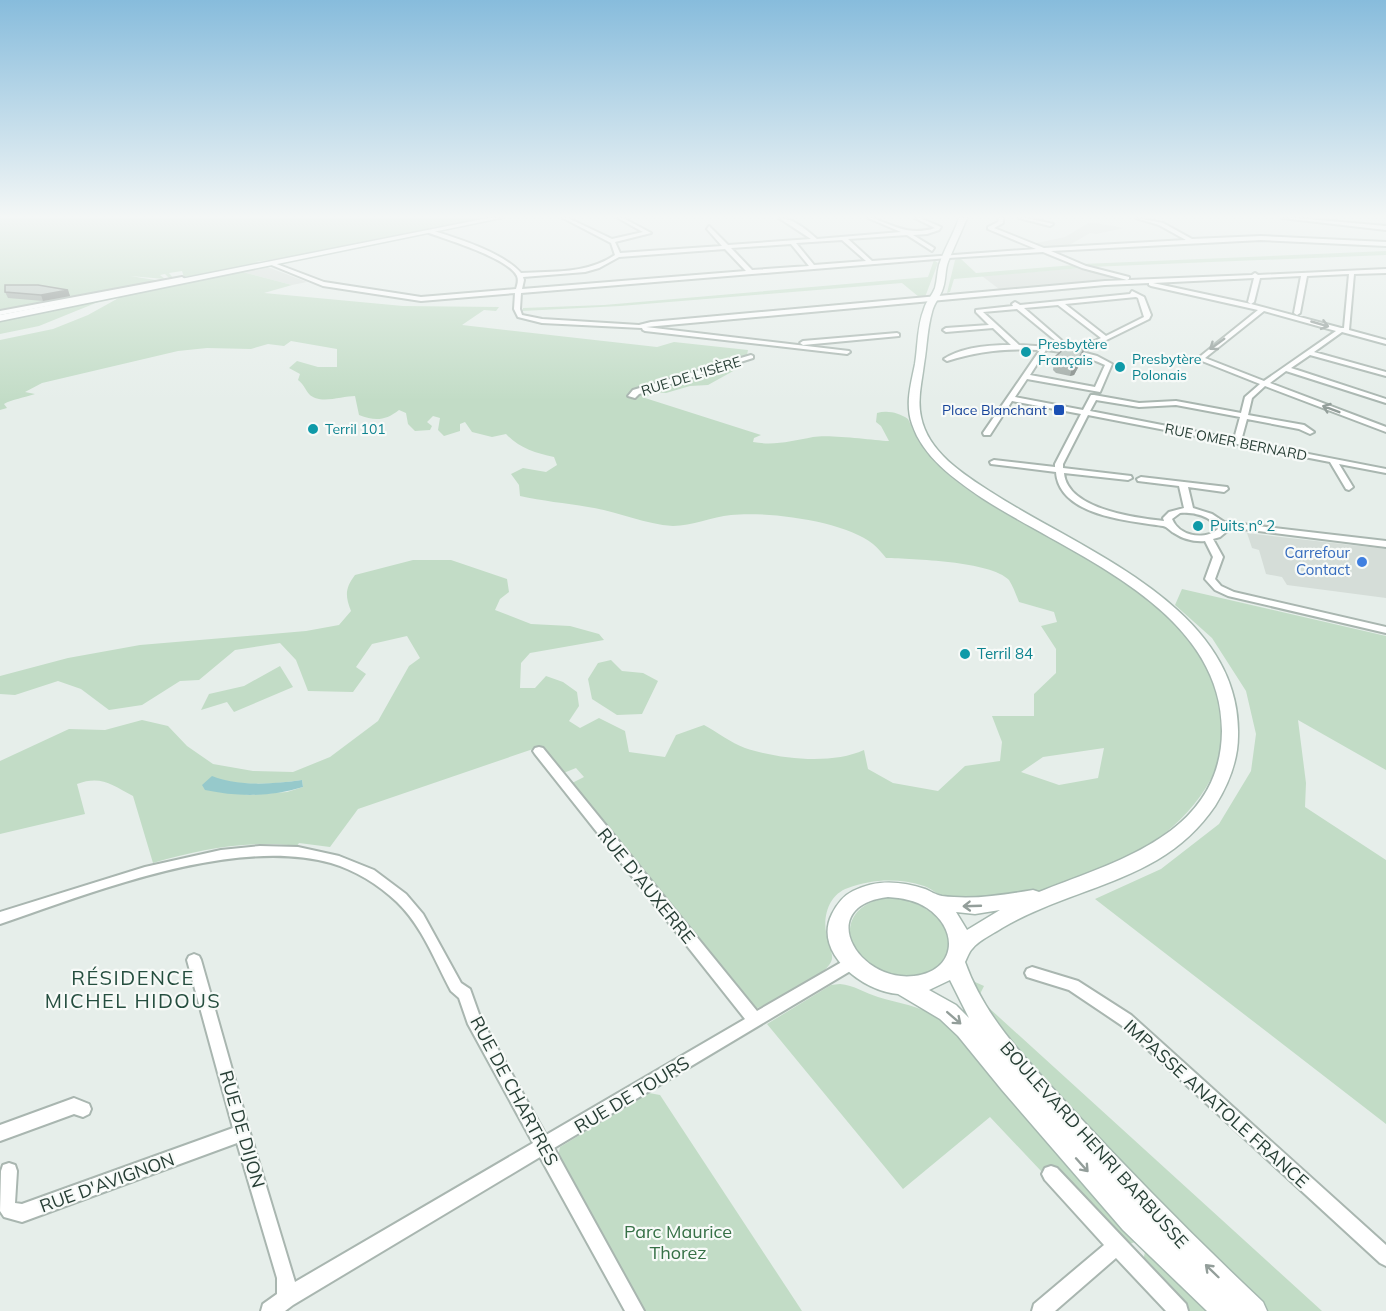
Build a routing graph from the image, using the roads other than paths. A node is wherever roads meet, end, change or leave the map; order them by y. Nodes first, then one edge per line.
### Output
1 (182, 279) dead end
2 (189, 279) edge
3 (311, 279) edge
4 (521, 279) edge
5 (663, 279) edge
6 (942, 279) edge
7 (1131, 279) edge
8 (1173, 279) edge
9 (1257, 279) edge
10 (1305, 279) edge
11 (1352, 279) edge
12 (1138, 281) junction
13 (1105, 283) junction
14 (519, 291) junction
15 (1003, 293) junction
16 (1138, 295) junction
17 (934, 299) junction
18 (1058, 302) junction
19 (1251, 302) dead end
20 (1018, 306) junction
21 (1263, 309) junction
22 (0, 313) edge
23 (1297, 313) dead end
24 (0, 318) edge
25 (995, 326) junction
26 (639, 327) junction
27 (946, 330) dead end
28 (1341, 330) junction
29 (897, 335) dead end
30 (1106, 338) junction
31 (1386, 342) edge
32 (788, 347) junction
33 (1017, 347) junction
34 (1043, 350) junction
35 (1054, 350) junction
36 (847, 352) dead end
37 (1308, 352) junction
38 (1075, 354) junction
39 (751, 357) dead end
40 (947, 359) dead end
41 (1286, 369) junction
42 (1386, 374) edge
43 (1025, 376) junction
44 (1264, 384) junction
45 (1176, 392) dead end
46 (632, 396) dead end
47 (1010, 398) junction
48 (1386, 401) edge
49 (1176, 403) junction
50 (1085, 413) junction
51 (1244, 416) junction
52 (1386, 430) edge
53 (1310, 432) dead end
54 (987, 433) dead end
55 (1237, 442) junction
56 (1332, 460) junction
57 (994, 462) dead end
58 (1058, 469) junction
59 (1386, 471) edge
60 (1128, 477) dead end
61 (1141, 479) dead end
62 (1183, 484) junction
63 (1349, 487) dead end
64 (1224, 489) dead end
65 (1189, 511) junction
66 (1168, 524) junction
67 (1221, 524) junction
68 (1208, 538) junction
69 (1386, 544) edge
70 (1386, 630) edge
71 (539, 751) dead end
72 (1051, 895) junction
73 (935, 903) junction
74 (0, 918) edge
75 (957, 955) junction
76 (194, 960) dead end
77 (852, 963) junction
78 (1032, 973) dead end
79 (905, 987) junction
80 (755, 1020) junction
81 (82, 1109) dead end
82 (0, 1133) edge
83 (242, 1133) junction
84 (543, 1147) junction
85 (9, 1171) dead end
86 (1051, 1174) dead end
87 (1118, 1246) junction
88 (1386, 1257) edge
89 (286, 1298) junction
90 (270, 1311) edge
91 (635, 1311) edge
92 (1041, 1311) edge
93 (1179, 1311) edge
94 (1226, 1311) edge
95 (1254, 1311) edge

1 - 22 street
2 - 24 main road
3 - 14 street
4 - 14 street
5 - 14 street
6 - 17 main road
7 - 12 street
8 - 12 street
9 - 19 street
10 - 23 street
11 - 28 street
12 - 13 street
12 - 21 street
13 - 15 street
13 - 16 street
14 - 26 street
15 - 17 street
15 - 20 street
16 - 18 street
16 - 30 street
17 - 26 street
17 - 72 main road
18 - 20 street
18 - 30 street
20 - 25 street
20 - 35 street
21 -> 28 street
21 -> 44 street
25 - 27 street
25 - 33 street
26 - 32 street
28 - 31 street
28 - 37 street
29 - 32 street
30 - 38 street
32 - 36 street
33 - 34 street
33 - 40 street
34 - 35 street
34 - 43 street
35 - 38 street
37 - 41 street
37 - 42 street
38 - 43 street
39 - 46 street, RUE DE L'ISÈRE
41 - 44 street
41 - 48 street
43 - 47 street
44 - 51 street
52 -> 44 street
45 - 49 street
47 - 50 street, RUE OMER BERNARD
47 - 54 street
49 - 50 street
49 - 51 street
50 - 55 street, RUE OMER BERNARD
50 - 58 street
51 - 53 street
51 - 55 street
55 - 56 street, RUE OMER BERNARD
56 - 59 street, RUE OMER BERNARD
56 - 63 street
57 - 58 street
58 - 60 street
58 - 66 street
61 - 62 street
62 - 64 street
62 - 65 street
65 - 66 street
65 - 67 street
66 - 68 street
67 - 68 street
67 - 69 street
68 - 70 street
71 - 80 street, RUE D'AUXERRE
72 -> 73 main road
72 - 75 main road
73 - 75 main road
73 - 77 main road
74 - 84 street, RUE DE CHARTRES
75 - 79 main road
95 -> 75 main road, BOULEVARD HENRI BARBUSSE
76 - 83 street, RUE DE DIJON
77 - 79 main road
77 - 80 street, RUE DE TOURS
78 - 88 street, IMPASSE ANATOLE FRANCE
79 -> 94 main road, BOULEVARD HENRI BARBUSSE
80 - 84 street, RUE DE TOURS
81 - 82 street
83 - 85 street, RUE D'AVIGNON
83 - 89 street, RUE DE DIJON
84 - 89 street, RUE DE TOURS
84 - 91 street, RUE DE CHARTRES
86 - 87 street
87 - 92 street
87 - 93 street
89 - 90 street, RUE DE TOURS

